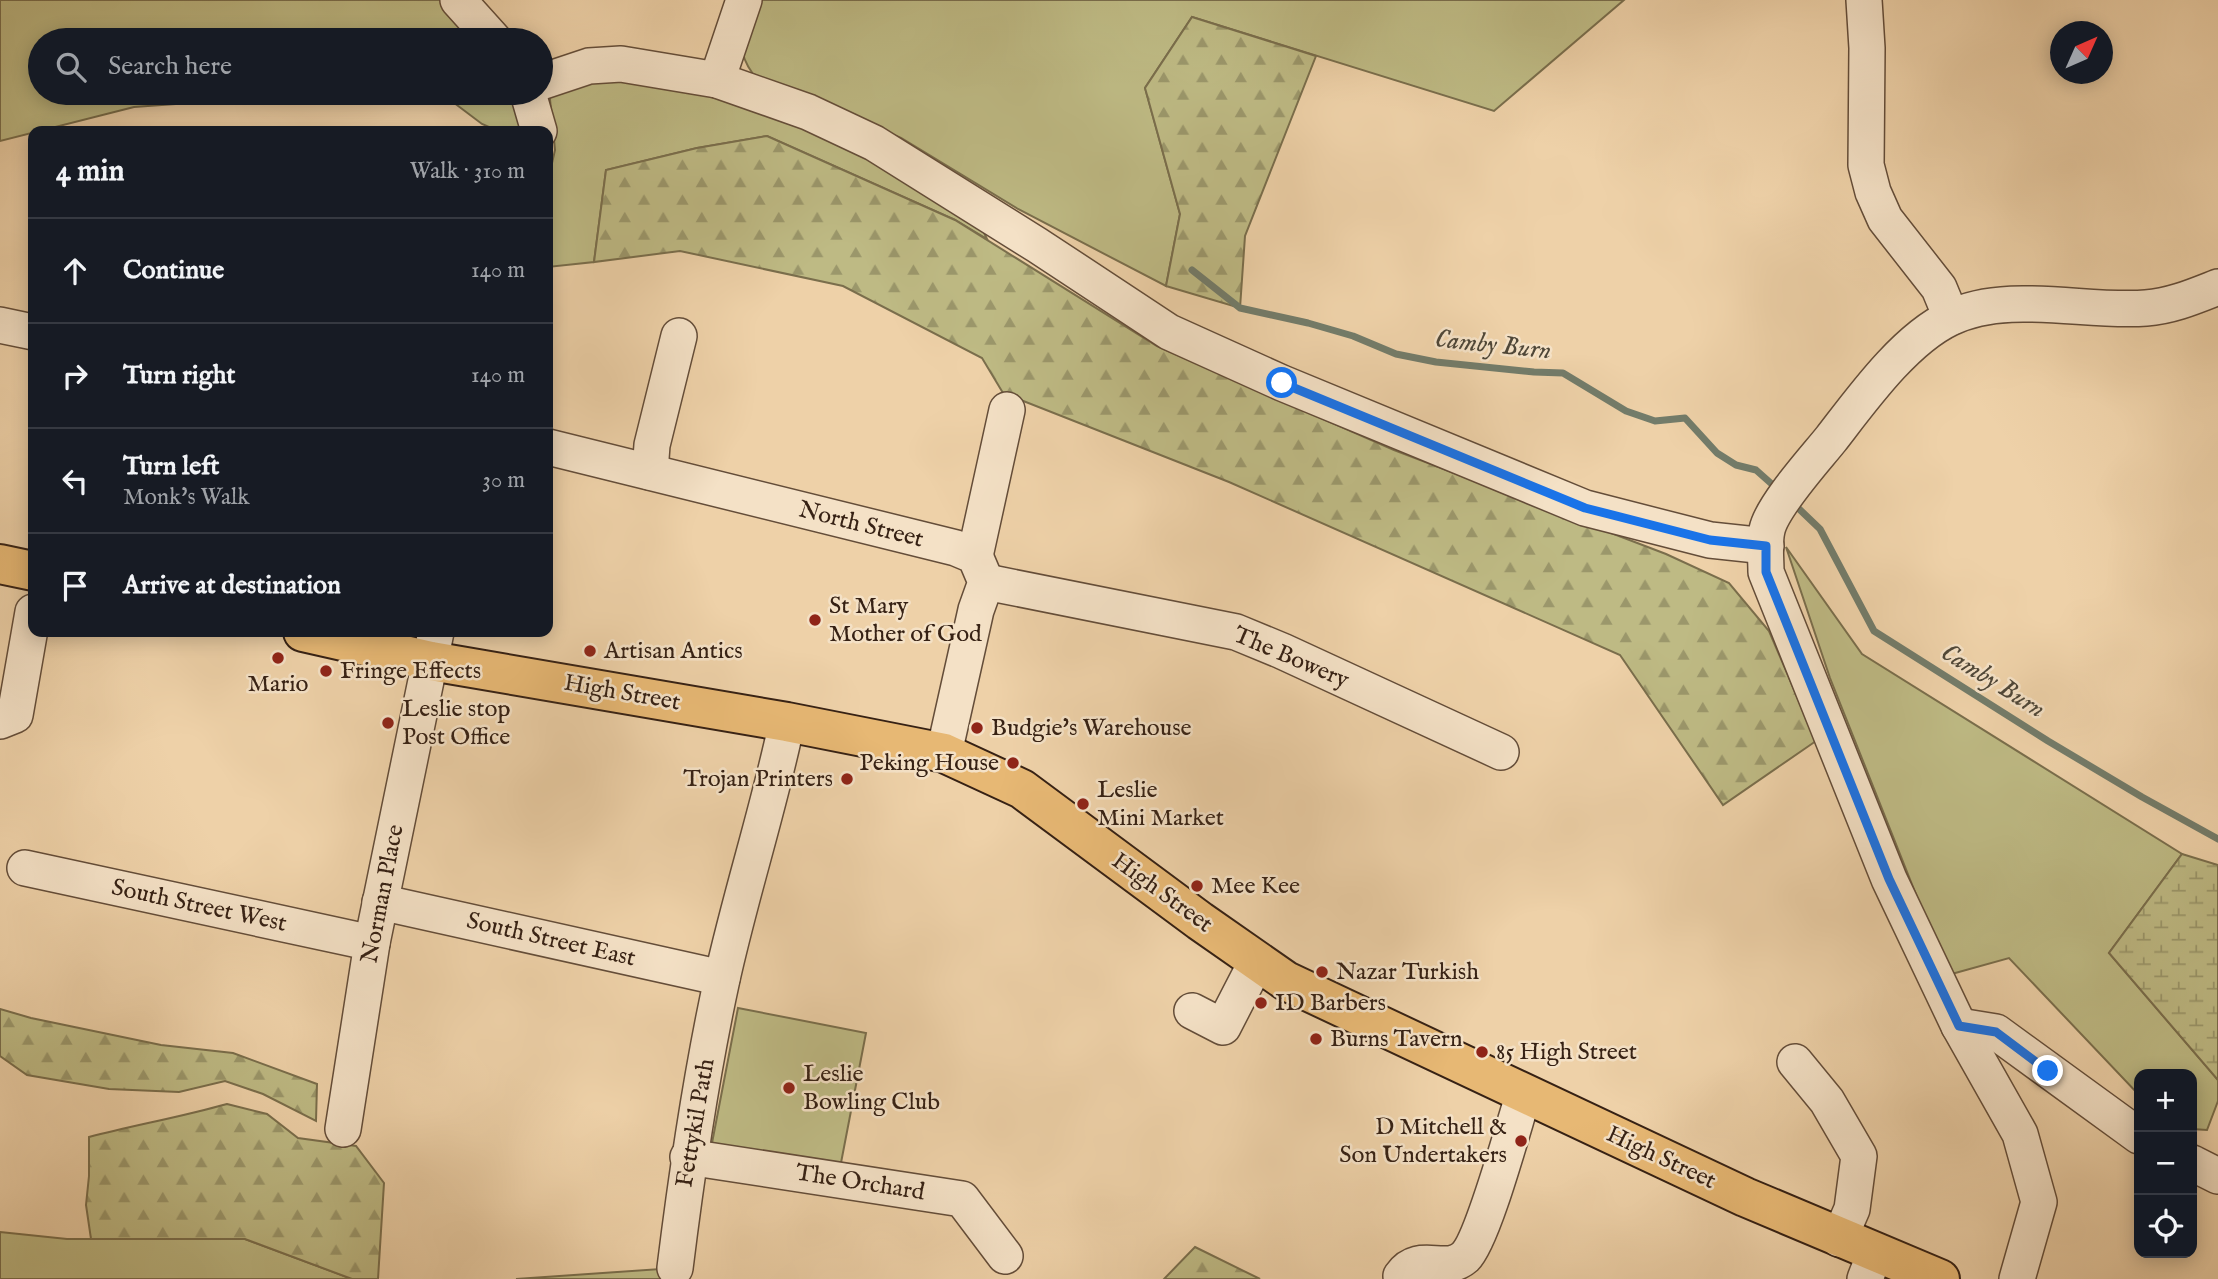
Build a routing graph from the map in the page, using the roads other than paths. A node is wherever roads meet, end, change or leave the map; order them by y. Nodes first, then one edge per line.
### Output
1 (458, 0) edge
2 (744, 0) edge
3 (1864, 0) edge
4 (483, 28) edge
5 (553, 78) edge
6 (717, 80) junction
7 (531, 105) edge
8 (538, 126) edge
9 (2218, 287) edge
10 (1951, 317) junction
11 (0, 325) edge
12 (28, 331) edge
13 (679, 336) dead end
14 (1007, 410) dead end
15 (553, 448) edge
16 (650, 472) junction
17 (1766, 546) junction
18 (0, 564) edge
19 (980, 569) junction
20 (28, 570) edge
21 (29, 637) edge
22 (350, 637) edge
23 (434, 646) edge
24 (0, 721) edge
25 (787, 722) junction
26 (1502, 752) dead end
27 (944, 753) junction
28 (25, 868) dead end
29 (380, 902) junction
30 (372, 943) junction
31 (1257, 961) junction
32 (722, 978) junction
33 (1192, 1011) dead end
34 (1959, 1026) junction
35 (1795, 1062) dead end
36 (1524, 1093) junction
37 (343, 1129) dead end
38 (2134, 1132) edge
39 (688, 1157) junction
40 (2197, 1166) edge
41 (2218, 1176) edge
42 (1839, 1238) junction
43 (1005, 1255) dead end
44 (1870, 1266) edge
45 (675, 1268) dead end
46 (1401, 1276) dead end
47 (1940, 1279) edge
48 (2017, 1279) edge

1 - 4 street
2 - 6 street
3 - 10 street
5 - 6 street
6 - 17 street
7 - 8 street
9 - 10 street
10 - 17 street
11 - 12 street
13 - 16 street
14 - 19 street
15 - 16 street, North Street
16 - 19 street, North Street
17 - 34 street
18 - 20 main road
19 - 26 street, The Bowery
19 - 27 street
21 - 24 street
22 - 23 main road, High Street
23 - 25 main road, High Street
23 - 29 street, Norman Place
25 - 27 main road, High Street
25 - 32 street, Fettykil Path
27 - 31 main road, High Street
28 - 30 street, South Street West
29 - 30 street, Norman Place
29 - 32 street, South Street East
30 - 37 street, Norman Place
31 - 33 street
31 - 36 main road, High Street
32 - 39 street, Fettykil Path
34 - 38 street
34 - 48 street
35 - 42 street
36 - 42 main road, High Street
36 - 46 street
39 - 43 street, The Orchard
39 - 45 street, Fettykil Path
40 - 41 street
42 - 44 main road, High Street
44 - 47 main road, High Street

